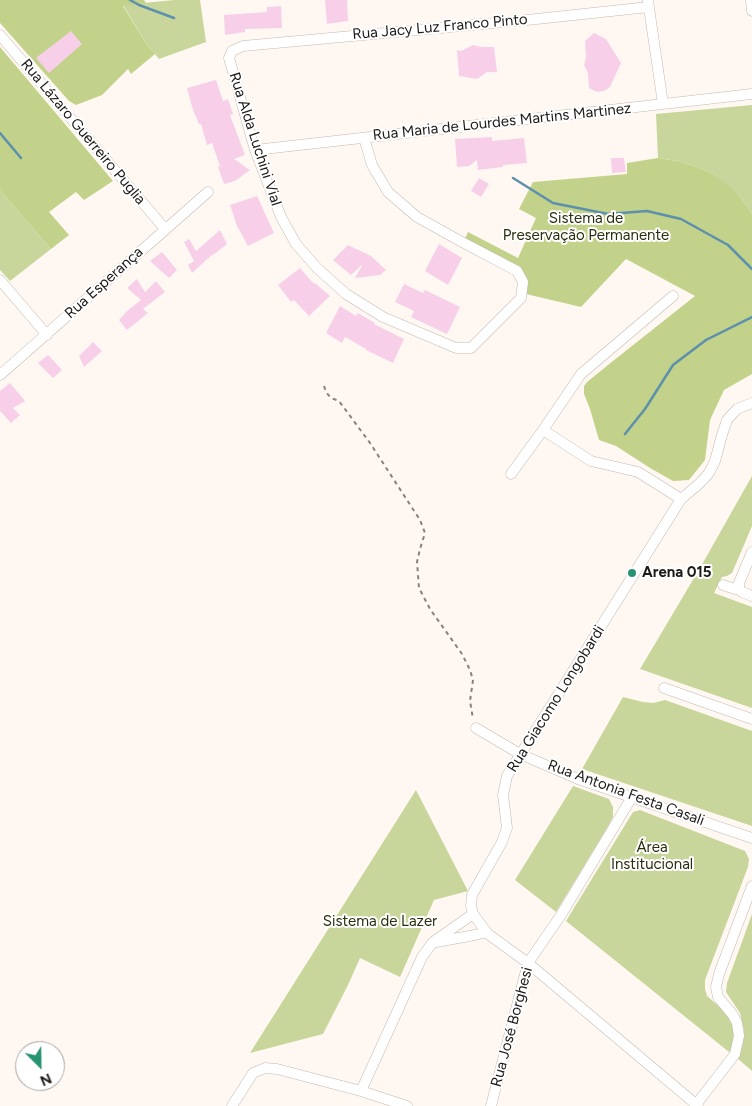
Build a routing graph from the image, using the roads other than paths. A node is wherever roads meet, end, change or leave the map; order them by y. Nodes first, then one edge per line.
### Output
1 (751, 0) edge
2 (648, 4) edge
3 (752, 11) edge
4 (0, 35) edge
5 (232, 51) joint
6 (751, 94) edge
7 (664, 104) junction
8 (364, 138) junction
9 (255, 150) junction
10 (208, 192) dead end
11 (165, 229) junction
12 (0, 280) edge
13 (673, 296) dead end
14 (47, 335) junction
15 (0, 375) edge
16 (752, 403) edge
17 (543, 430) junction
18 (510, 474) dead end
19 (681, 499) junction
20 (752, 552) edge
21 (723, 585) dead end
22 (740, 588) junction
23 (752, 596) edge
24 (664, 688) dead end
25 (752, 719) edge
26 (476, 728) road end
27 (520, 754) junction
28 (632, 798) junction
29 (752, 838) edge
30 (752, 886) edge
31 (474, 914) junction
32 (486, 932) junction
33 (433, 942) junction
34 (528, 963) junction
35 (361, 1092) junction
36 (697, 1105) edge
37 (232, 1106) edge
38 (406, 1106) edge
39 (491, 1106) edge

1 - 3 street
2 - 5 street, Rua Jacy Luz Franco Pinto
2 - 7 street
4 - 11 street, Rua Lázaro Guerreiro Puglia
5 - 9 street, Rua Alda Luchini Vial
6 - 7 street, Rua Maria de Lourdes Martins Martinez
7 - 8 street, Rua Maria de Lourdes Martins Martinez
8 - 9 street, Rua Maria de Lourdes Martins Martinez
8 - 9 street, Rua Alda Luchini Vial
10 - 11 street, Rua Esperança
11 - 14 street, Rua Esperança
12 - 14 street
13 - 17 street
14 - 15 street, Rua Esperança
16 - 19 street, Rua Giacomo Longobardi
17 - 18 street
17 - 19 street
19 - 27 street, Rua Giacomo Longobardi
20 - 22 street
21 - 22 street
22 - 23 street
24 - 25 street
26 - 27 street, Rua Antonia Festa Casali
27 - 28 street, Rua Antonia Festa Casali
27 - 31 street, Rua Giacomo Longobardi
28 - 29 street, Rua Antonia Festa Casali
28 - 34 street, Rua José Borghesi
30 - 36 street
31 - 32 street
31 - 33 street
32 - 33 street
32 - 34 street
33 - 35 street
34 - 36 street
34 - 39 street, Rua José Borghesi
35 - 37 street
35 - 38 street

